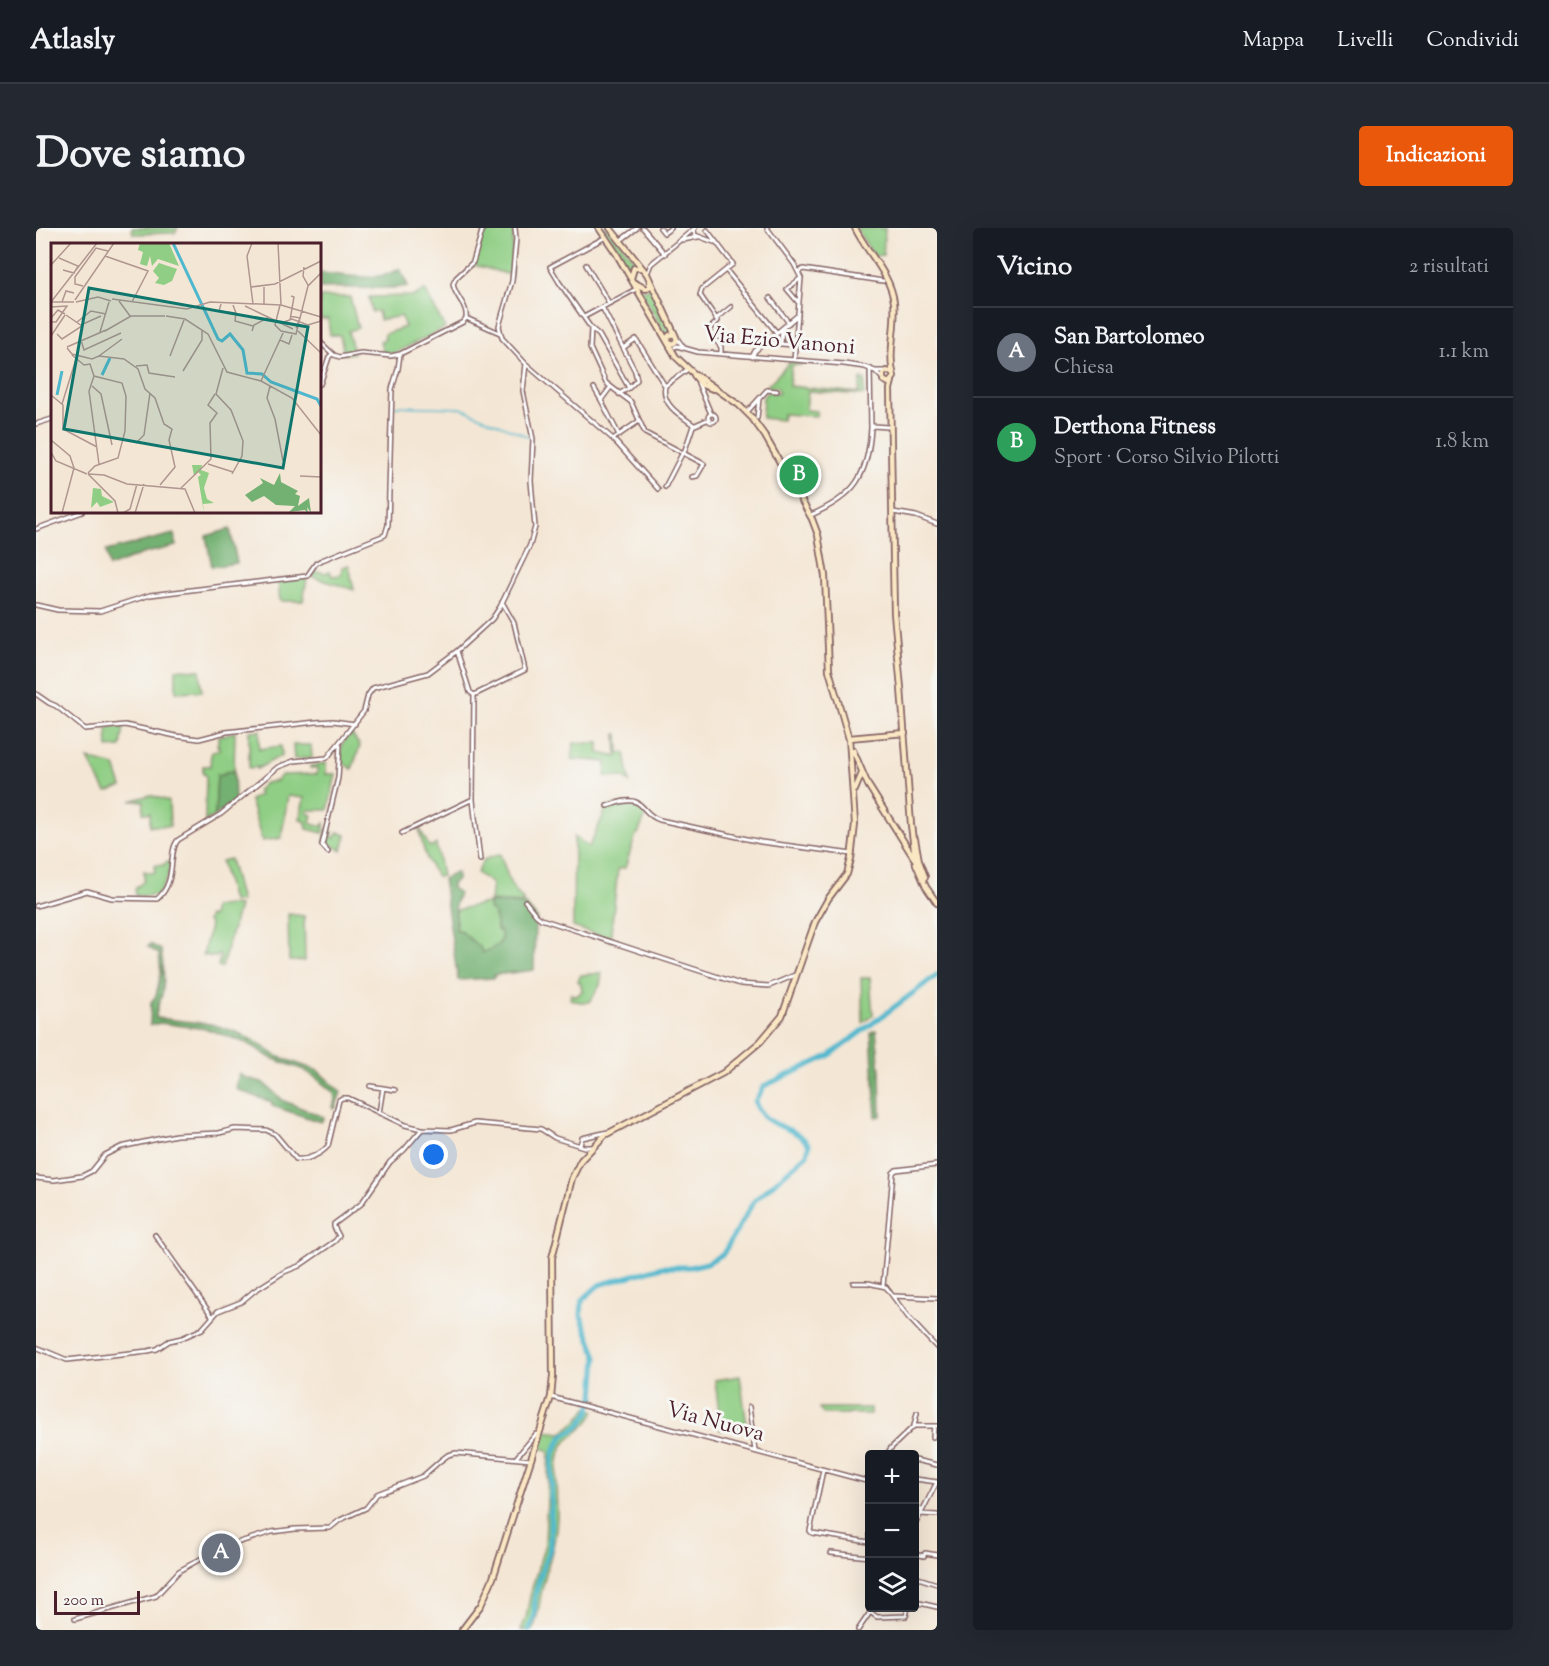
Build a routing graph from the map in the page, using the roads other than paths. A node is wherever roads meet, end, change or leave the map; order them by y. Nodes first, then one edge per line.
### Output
1 (483, 228) edge
2 (515, 228) edge
3 (599, 228) edge
4 (610, 228) edge
5 (637, 228) edge
6 (643, 228) edge
7 (660, 228) edge
8 (671, 228) edge
9 (695, 228) edge
10 (767, 228) edge
11 (855, 228) edge
12 (706, 229) edge
13 (606, 237) junction
14 (698, 237) junction
15 (703, 237) junction
16 (621, 240) junction
17 (682, 240) junction
18 (716, 242) junction
19 (665, 254) junction
20 (651, 264) junction
21 (586, 265) dead end
22 (644, 270) junction
23 (726, 270) junction
24 (798, 272) junction
25 (801, 278) junction
26 (632, 280) junction
27 (650, 280) junction
28 (883, 281) dead end
29 (639, 288) junction
30 (770, 298) dead end
31 (609, 303) junction
32 (799, 304) junction
33 (602, 307) junction
34 (731, 307) dead end
35 (798, 315) junction
36 (584, 317) junction
37 (466, 318) junction
38 (716, 319) junction
39 (789, 323) junction
40 (591, 328) junction
41 (782, 329) junction
42 (500, 333) junction
43 (777, 333) junction
44 (668, 341) junction
45 (675, 342) junction
46 (766, 342) junction
47 (321, 343) edge
48 (781, 344) junction
49 (796, 345) junction
50 (623, 348) junction
51 (685, 349) junction
52 (332, 354) junction
53 (400, 354) junction
54 (721, 354) junction
55 (676, 357) junction
56 (752, 357) junction
57 (794, 360) junction
58 (891, 360) junction
59 (526, 364) junction
60 (870, 368) junction
61 (690, 370) junction
62 (875, 371) junction
63 (886, 371) junction
64 (893, 373) junction
65 (321, 380) edge
66 (884, 380) junction
67 (892, 381) junction
68 (703, 382) junction
69 (665, 386) junction
70 (594, 388) dead end
71 (610, 388) junction
72 (629, 388) junction
73 (777, 391) dead end
74 (701, 393) junction
75 (619, 394) junction
76 (890, 396) junction
77 (760, 398) junction
78 (601, 400) junction
79 (747, 412) junction
80 (711, 414) junction
81 (757, 418) dead end
82 (51, 419) edge
83 (708, 419) junction
84 (639, 421) junction
85 (36, 424) edge
86 (694, 425) junction
87 (888, 427) dead end
88 (870, 428) junction
89 (619, 435) junction
90 (613, 439) junction
91 (683, 453) junction
92 (692, 477) dead end
93 (665, 487) dead end
94 (658, 489) dead end
95 (892, 511) junction
96 (79, 513) edge
97 (811, 515) junction
98 (937, 524) edge
99 (36, 529) edge
100 (502, 602) junction
101 (36, 605) edge
102 (457, 651) junction
103 (36, 694) edge
104 (474, 695) junction
105 (355, 724) junction
106 (905, 733) junction
107 (849, 738) junction
108 (340, 743) junction
109 (861, 771) junction
110 (852, 776) junction
111 (868, 785) junction
112 (854, 791) junction
113 (473, 799) junction
114 (607, 806) dead end
115 (910, 810) junction
116 (402, 833) dead end
117 (912, 837) junction
118 (901, 838) junction
119 (913, 849) junction
120 (328, 852) dead end
121 (852, 854) junction
122 (917, 859) junction
123 (480, 860) dead end
124 (525, 901) dead end
125 (937, 903) edge
126 (36, 906) edge
127 (797, 974) junction
128 (370, 1086) dead end
129 (383, 1088) junction
130 (395, 1090) dead end
131 (379, 1113) junction
132 (422, 1129) junction
133 (610, 1131) junction
134 (580, 1145) junction
135 (592, 1147) junction
136 (937, 1166) edge
137 (36, 1178) edge
138 (155, 1235) dead end
139 (852, 1283) dead end
140 (883, 1286) junction
141 (894, 1296) junction
142 (937, 1298) edge
143 (212, 1316) junction
144 (36, 1347) edge
145 (937, 1348) edge
146 (551, 1397) junction
147 (749, 1407) dead end
148 (917, 1413) dead end
149 (914, 1426) junction
150 (936, 1426) edge
151 (536, 1434) dead end
152 (933, 1437) dead end
153 (755, 1450) junction
154 (890, 1450) edge
155 (516, 1459) junction
156 (531, 1460) junction
157 (919, 1461) edge
158 (937, 1465) edge
159 (824, 1470) junction
160 (919, 1480) edge
161 (865, 1481) edge
162 (937, 1482) edge
163 (921, 1512) junction
164 (937, 1515) edge
165 (919, 1516) edge
166 (865, 1542) edge
167 (831, 1553) dead end
168 (920, 1555) dead end
169 (937, 1555) edge
170 (865, 1556) edge
171 (919, 1578) edge
172 (937, 1584) edge
173 (919, 1603) edge
174 (937, 1607) edge
175 (870, 1612) joint
176 (907, 1612) edge
177 (75, 1619) dead end
178 (462, 1630) edge
179 (858, 1630) edge

1 - 37 street
2 - 42 street
3 - 13 main road
4 - 16 main road
5 - 16 street
6 - 19 street
7 - 8 street
9 - 14 street
9 - 17 street
10 - 24 street
11 - 58 main road
12 - 15 street
12 - 18 street
13 - 26 main road
13 - 36 street
14 - 15 street
14 - 17 street
15 - 18 street
16 - 22 main road
17 - 19 street
18 - 23 street
19 - 20 street
20 - 22 street
20 - 22 street
21 - 31 street
22 - 26 main road
22 - 27 main road
23 - 38 street
23 - 43 street
24 - 25 street
24 - 28 street
25 - 32 street
25 - 32 street
26 - 29 main road
27 - 29 main road
27 - 45 main road
29 - 31 street
29 - 44 main road
30 - 39 street
31 - 33 street
32 - 35 street
33 - 36 street
33 - 50 street
34 - 38 street
35 - 39 street
35 - 49 street
36 - 40 street
37 - 42 street
37 - 53 street
38 - 54 street
39 - 41 street
40 - 71 street
40 - 72 street
41 - 43 street
41 - 48 street
42 - 59 street
43 - 46 street
44 - 45 main road
44 - 55 main road
45 - 51 street, Via Ezio Vanoni
45 - 51 street, Via Ezio Vanoni
45 - 55 main road
46 - 48 street
46 - 56 street
47 - 52 street
48 - 49 street
49 - 57 street
50 - 69 street
50 - 72 street
51 - 54 street, Via Ezio Vanoni
52 - 53 street
52 - 65 street
53 - 101 street
54 - 56 street, Via Ezio Vanoni
55 - 61 main road
56 - 57 street, Via Ezio Vanoni
57 - 60 street, Via Ezio Vanoni
58 - 63 main road
58 - 64 main road
59 - 90 street
59 - 100 street
60 - 62 street, Via Ezio Vanoni
60 - 88 street, Via Ezio Vanoni
61 - 68 main road
61 - 69 street
62 - 63 street
62 - 66 street
63 - 64 main road
63 - 66 main road
64 - 67 main road
66 - 67 main road
66 - 76 main road
67 - 76 main road
68 - 74 street
68 - 74 street
68 - 79 main road
69 - 86 street
70 - 78 street
71 - 75 street
71 - 78 street
72 - 75 street
73 - 77 street
74 - 80 street
75 - 84 street
76 - 95 main road
77 - 79 street
77 - 81 street
78 - 89 street
79 - 97 main road
80 - 83 street
80 - 83 street
82 - 85 street
83 - 86 street
84 - 89 street
84 - 91 street
86 - 91 street
87 - 88 street
88 - 97 street, Via Ezio Vanoni
89 - 90 street
90 - 94 street
91 - 92 street
91 - 93 street
95 - 98 street
95 - 106 main road
96 - 99 street
97 - 107 main road
100 - 102 street
100 - 104 street
102 - 104 street
102 - 105 street
103 - 105 street
104 - 113 street
105 - 108 street
106 - 107 main road
106 - 115 main road
107 - 109 main road
107 - 110 main road
108 - 120 street
108 - 126 street
109 - 110 main road
109 - 111 main road
109 - 112 main road
110 - 112 main road
111 - 112 main road
111 - 118 main road
112 - 121 main road
113 - 116 street
113 - 123 street
114 - 121 street
115 - 117 main road
115 - 122 main road
117 - 118 main road
117 - 119 main road
118 - 119 main road
118 - 122 main road
119 - 122 main road
121 - 127 main road
122 - 125 main road
124 - 127 street
127 - 133 main road
128 - 129 street
129 - 130 street
129 - 131 street
131 - 132 street
131 - 137 street
132 - 134 street
132 - 143 street
133 - 134 street
133 - 135 main road
134 - 135 street
135 - 146 main road
136 - 140 street
138 - 143 street
139 - 140 street
140 - 141 street
141 - 142 street
141 - 145 street
143 - 144 street
146 - 153 street, Via Nuova
146 - 156 main road
147 - 153 street
148 - 149 street
149 - 150 street
149 - 154 street
150 - 152 street
151 - 155 street
153 - 159 street, Via Nuova
155 - 156 street
155 - 177 street
156 - 178 main road
157 - 158 street
159 - 161 street, Via Nuova
159 - 166 street
160 - 162 street
162 - 163 street
163 - 164 street
163 - 165 street
167 - 170 street
168 - 169 street
171 - 172 street
173 - 174 street
175 - 176 street
175 - 179 street

